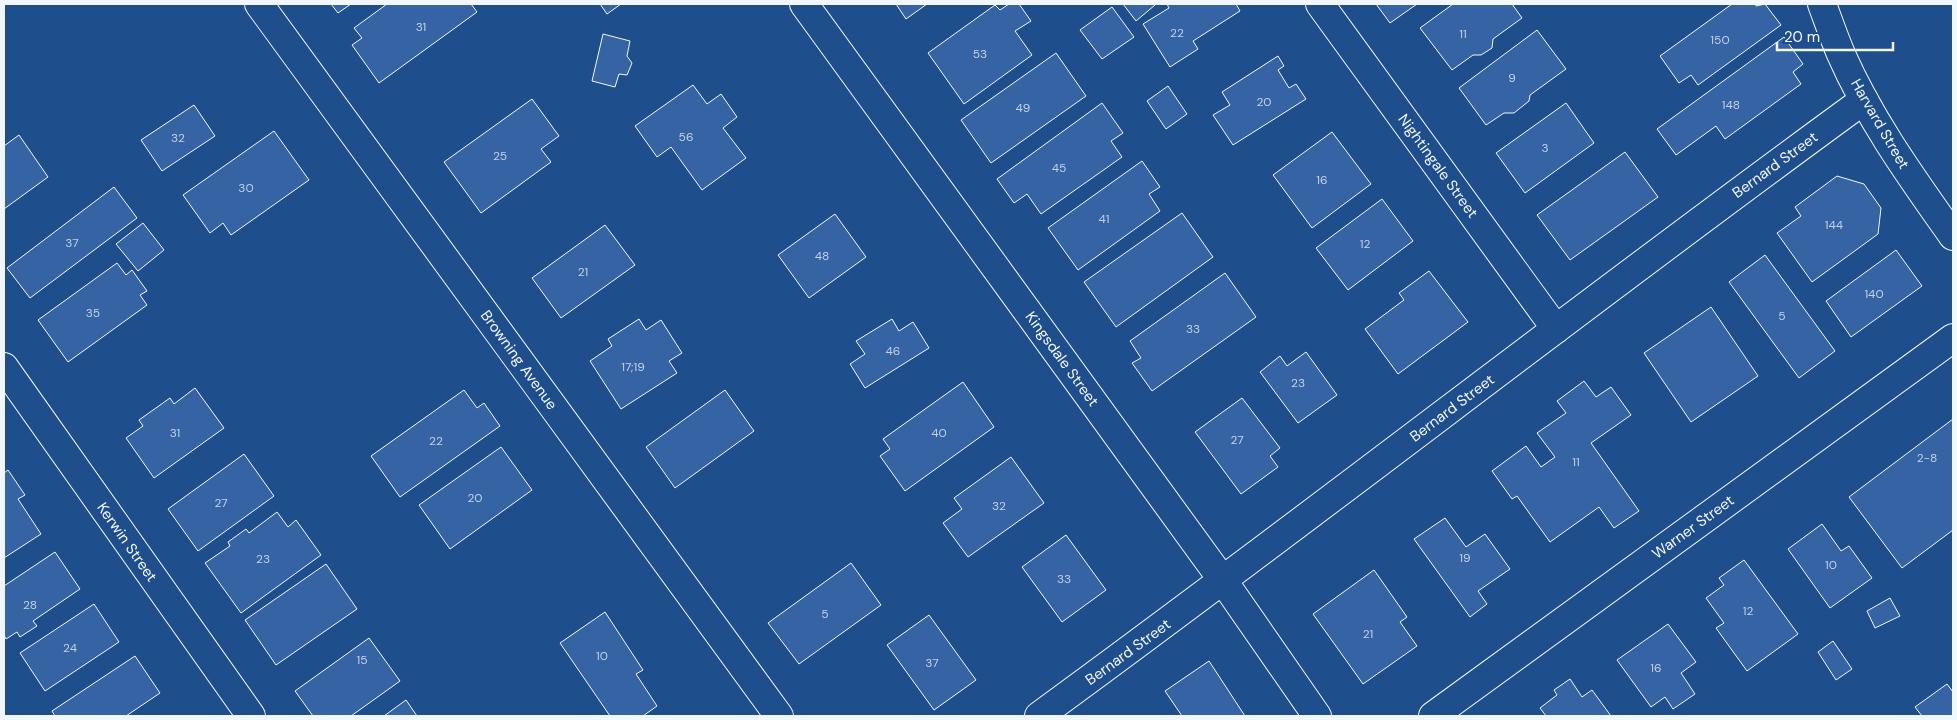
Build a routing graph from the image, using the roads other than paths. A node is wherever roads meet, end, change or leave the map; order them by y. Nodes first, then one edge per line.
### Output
1 (259, 4) edge
2 (804, 4) edge
3 (1320, 4) edge
4 (1822, 4) edge
5 (1864, 100) junction
6 (1953, 236) edge
7 (1556, 329) junction
8 (1953, 338) edge
9 (4, 367) edge
10 (1224, 582) junction
11 (251, 716) edge
12 (779, 716) edge
13 (1039, 716) edge
14 (1317, 716) edge
15 (1433, 716) edge

1 - 12 street, Browning Avenue
2 - 10 street, Kingsdale Street
3 - 7 street, Nightingale Street
4 - 5 street, Harvard Street
5 - 6 street, Harvard Street
5 - 7 street, Bernard Street
7 - 10 street, Bernard Street
8 - 15 street, Warner Street
9 - 11 street, Kerwin Street
10 - 13 street, Bernard Street
10 - 14 street, Kingsdale Street

